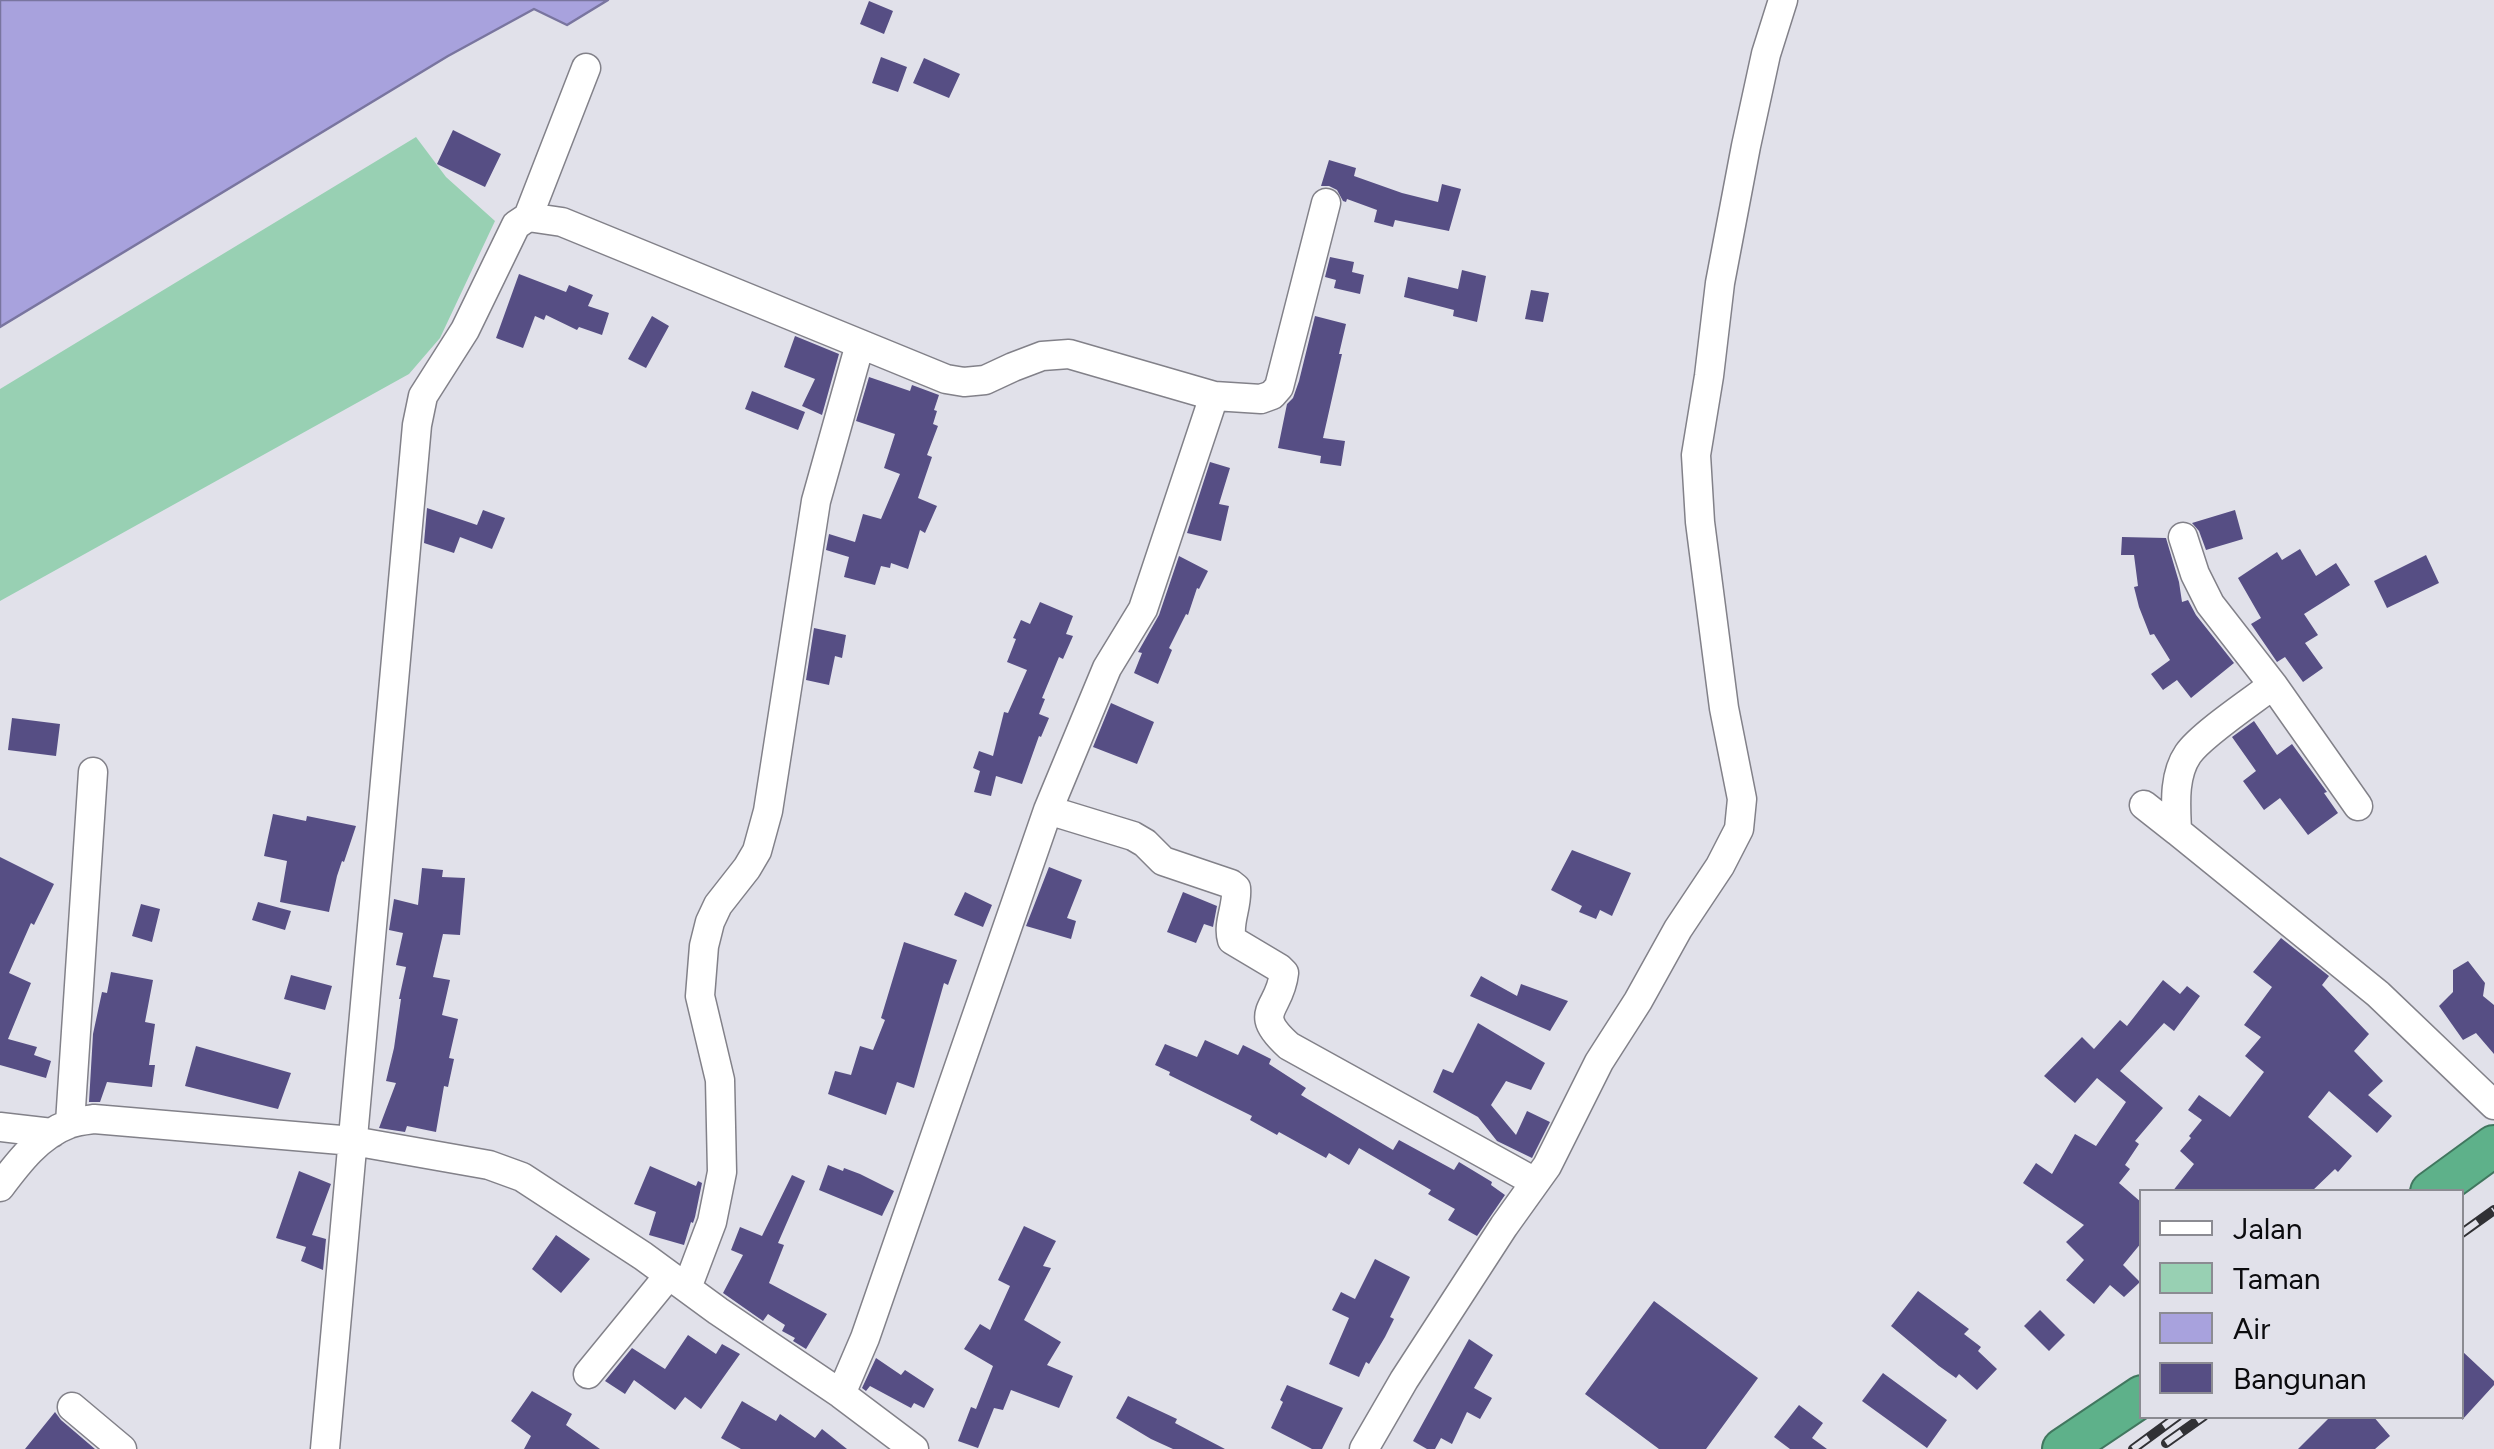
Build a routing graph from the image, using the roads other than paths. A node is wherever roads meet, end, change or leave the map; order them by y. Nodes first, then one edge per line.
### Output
1 (1783, 0) edge
2 (586, 68) dead end
3 (1326, 202) dead end
4 (528, 217) junction
5 (860, 344) junction
6 (1214, 396) junction
7 (2183, 537) dead end
8 (2272, 685) junction
9 (93, 772) dead end
10 (2144, 805) dead end
11 (2358, 806) dead end
12 (1048, 810) junction
13 (2176, 830) junction
14 (2494, 1106) edge
15 (0, 1128) edge
16 (61, 1128) junction
17 (353, 1141) junction
18 (2494, 1146) edge
19 (1535, 1182) junction
20 (0, 1187) edge
21 (2435, 1189) edge
22 (678, 1281) junction
23 (588, 1374) dead end
24 (841, 1394) junction
25 (2139, 1398) edge
26 (72, 1407) dead end
27 (122, 1449) edge
28 (325, 1449) edge
29 (914, 1449) edge
30 (1364, 1449) edge
31 (2063, 1449) edge

1 - 19 street
2 - 4 street
3 - 6 street
4 - 5 street
4 - 17 street
5 - 6 street
5 - 22 street
6 - 12 street
7 - 8 street
8 - 11 street
8 - 13 street
9 - 16 street
10 - 13 street
12 - 19 street
12 - 24 street
13 - 14 street
15 - 16 street
16 - 17 street
16 - 20 street
17 - 22 street
17 - 28 street
18 - 21 highway
19 - 30 street
22 - 23 street
22 - 24 street
24 - 29 street
25 - 31 highway
26 - 27 street

